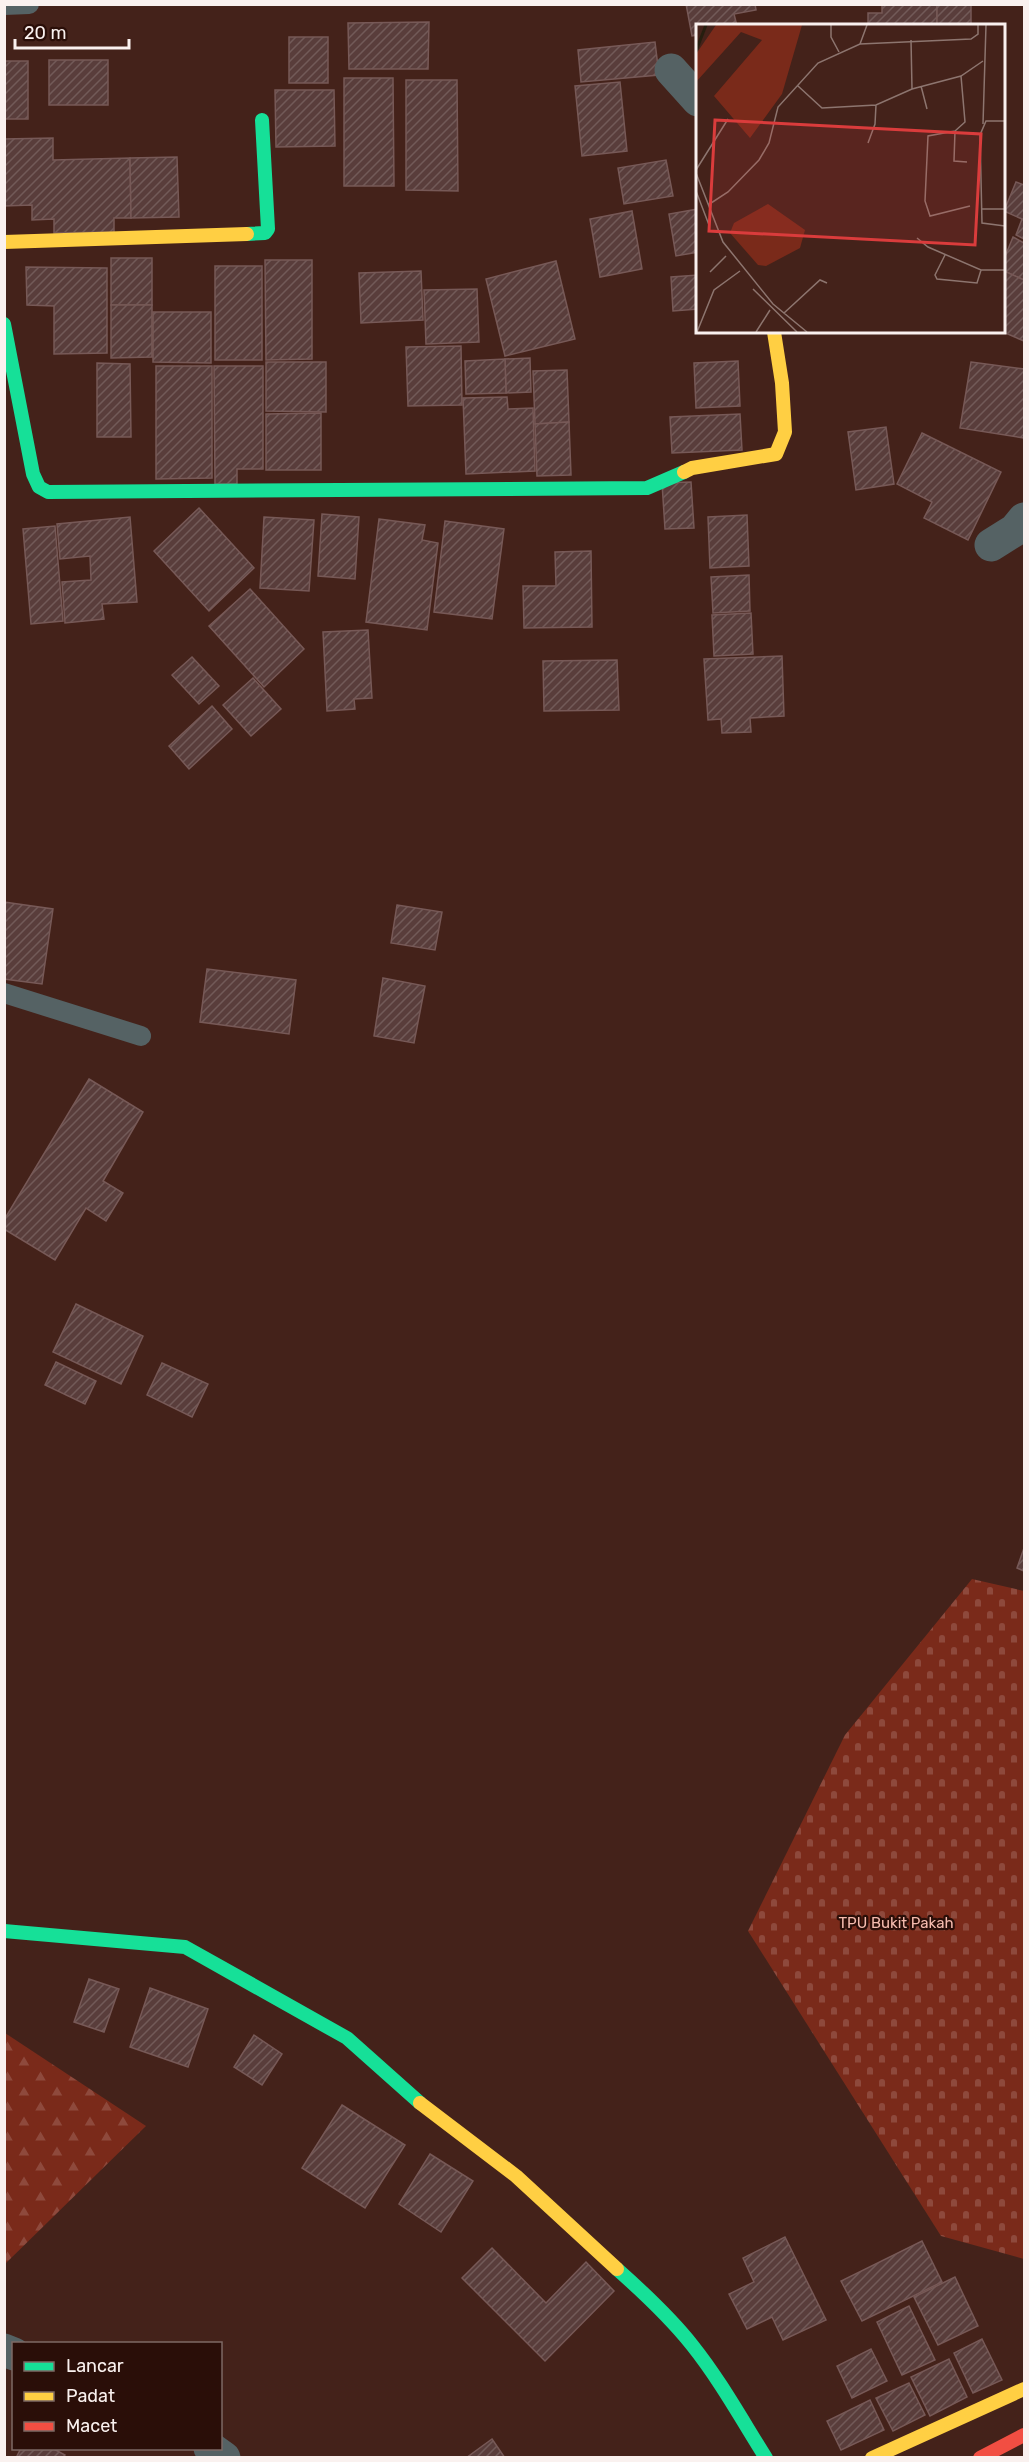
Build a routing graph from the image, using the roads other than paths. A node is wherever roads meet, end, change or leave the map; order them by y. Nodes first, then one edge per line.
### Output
1 (29, 4) edge
2 (4, 5) edge
3 (671, 70) dead end
4 (696, 98) edge
5 (262, 120) dead end
6 (4, 242) edge
7 (4, 324) edge
8 (774, 333) edge
9 (1024, 519) edge
10 (992, 545) dead end
11 (4, 993) edge
12 (141, 1036) dead end
13 (4, 1930) edge
14 (1024, 2389) edge
15 (1024, 2435) edge
16 (766, 2457) edge
17 (872, 2457) edge
18 (980, 2457) edge

1 - 2 lane
3 - 4 street
5 - 6 main road
7 - 8 main road
9 - 10 street
11 - 12 lane
13 - 16 main road
14 - 17 main road
15 - 18 main road

